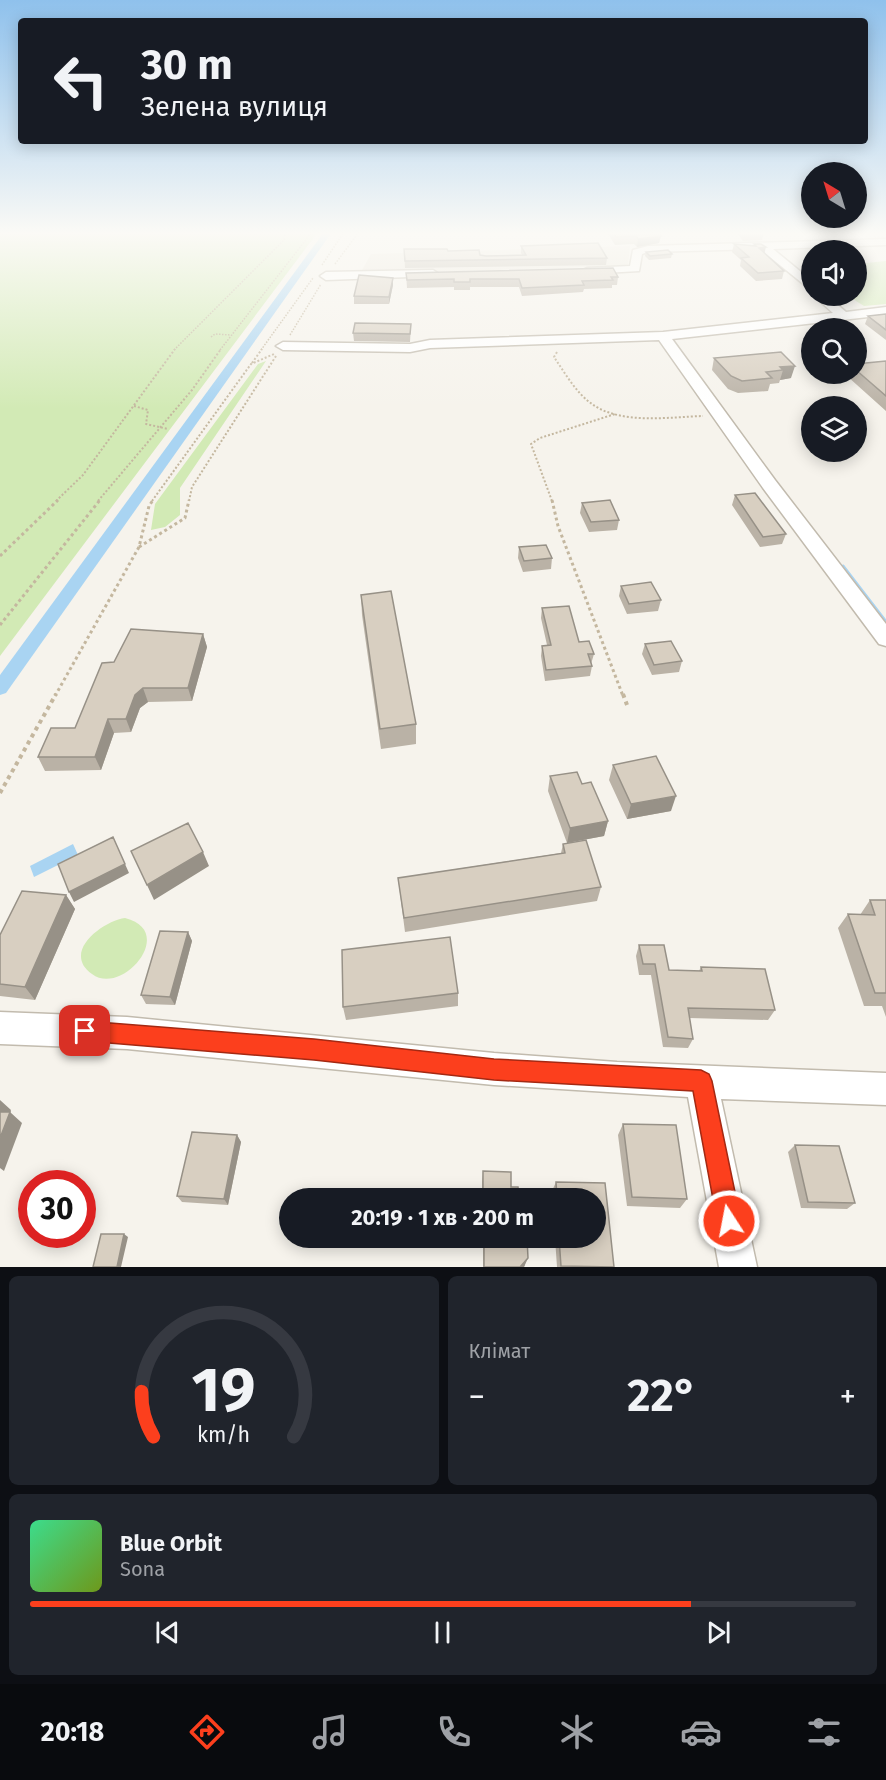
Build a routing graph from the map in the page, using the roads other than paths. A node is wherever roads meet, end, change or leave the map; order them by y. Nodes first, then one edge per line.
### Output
1 (832, 306) edge
2 (886, 311) edge
3 (845, 317) junction
4 (663, 336) junction
5 (283, 346) road end
6 (886, 639) edge
7 (0, 1028) edge
8 (701, 1081) junction
9 (886, 1089) edge
10 (738, 1267) edge

1 - 3 street
2 - 3 street
3 - 4 street
4 - 5 street
4 - 6 street
7 - 8 street
8 - 9 street
8 - 10 street

